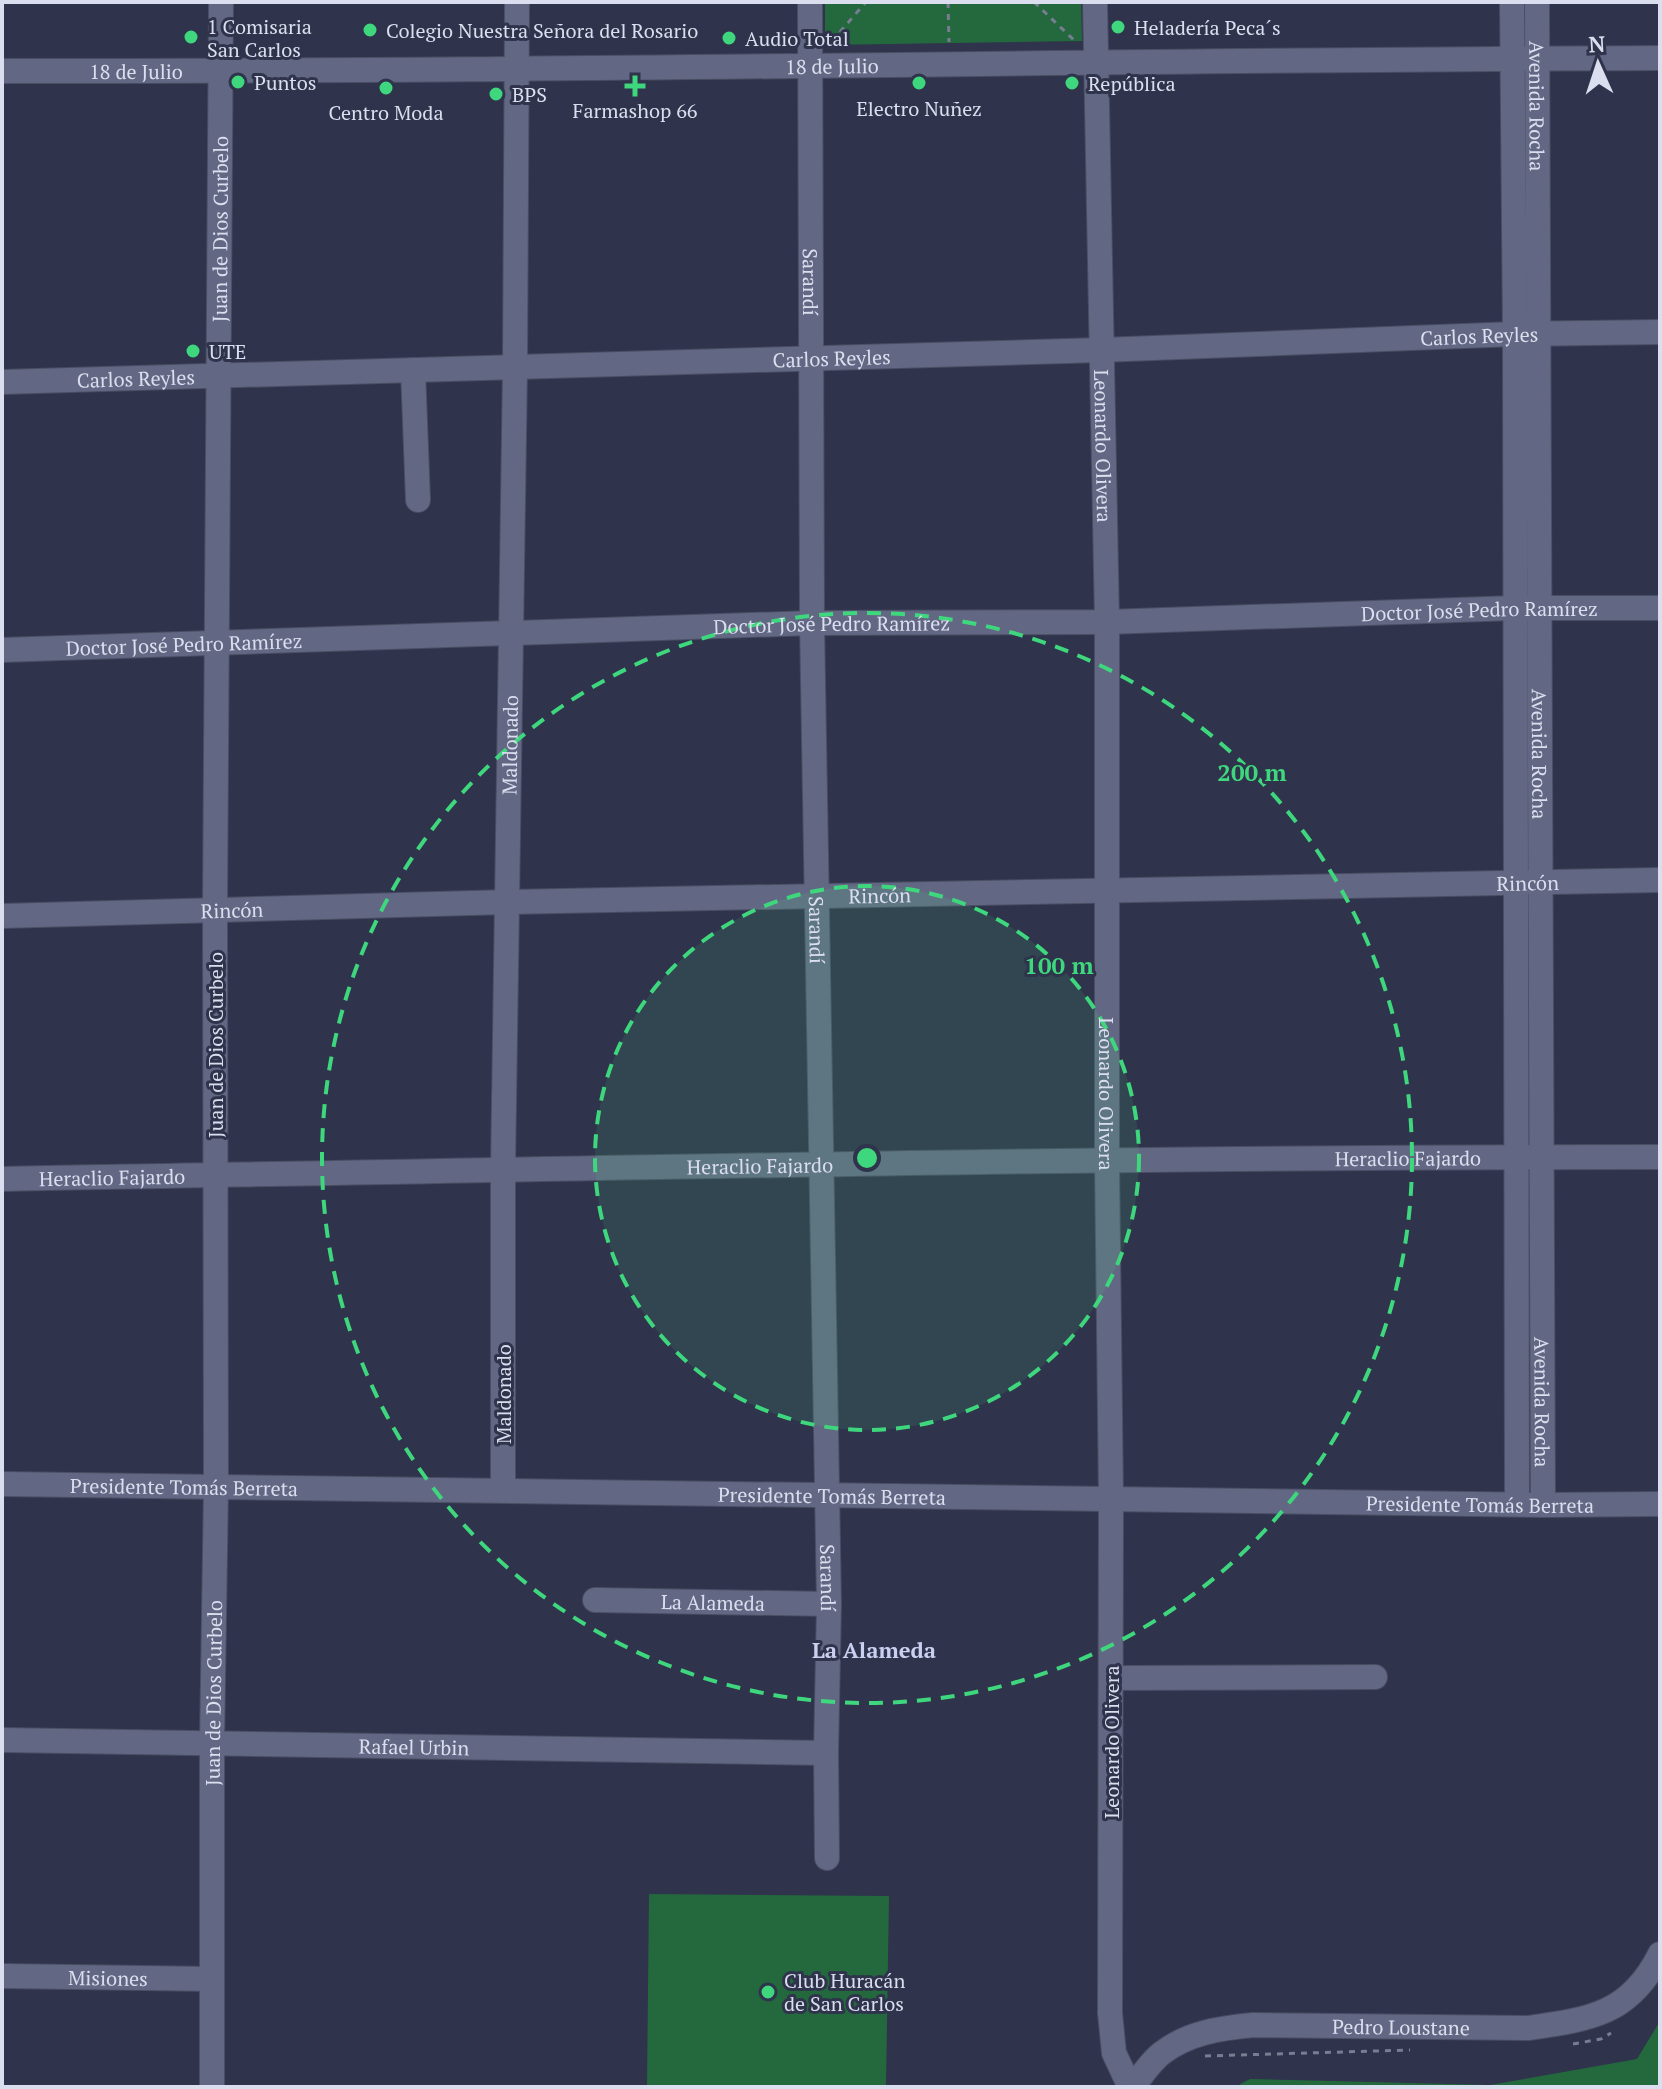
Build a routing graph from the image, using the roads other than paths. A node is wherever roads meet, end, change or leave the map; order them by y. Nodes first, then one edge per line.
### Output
1 (221, 2) edge
2 (517, 2) edge
3 (810, 2) edge
4 (1095, 2) edge
5 (1512, 2) edge
6 (1537, 2) edge
7 (1538, 58) junction
8 (1660, 58) edge
9 (1512, 59) junction
10 (1096, 61) junction
11 (811, 65) junction
12 (518, 69) junction
13 (2, 71) edge
14 (221, 72) junction
15 (1660, 332) edge
16 (1515, 334) junction
17 (1540, 334) junction
18 (1101, 350) junction
19 (813, 359) junction
20 (515, 368) junction
21 (413, 370) junction
22 (219, 376) junction
23 (2, 382) edge
24 (418, 500) dead end
25 (1541, 607) junction
26 (1514, 608) junction
27 (1660, 608) edge
28 (1107, 622) junction
29 (812, 623) junction
30 (512, 632) junction
31 (218, 644) junction
32 (2, 650) edge
33 (1660, 880) edge
34 (1542, 883) junction
35 (1516, 884) junction
36 (1106, 892) junction
37 (817, 897) junction
38 (508, 902) junction
39 (215, 908) junction
40 (2, 916) edge
41 (1516, 1157) junction
42 (1542, 1157) junction
43 (1660, 1157) edge
44 (1107, 1161) junction
45 (821, 1165) junction
46 (503, 1169) junction
47 (215, 1175) junction
48 (2, 1179) edge
49 (2, 1484) edge
50 (216, 1487) junction
51 (503, 1489) junction
52 (828, 1494) junction
53 (1111, 1498) junction
54 (1517, 1504) junction
55 (1660, 1504) edge
56 (1543, 1505) junction
57 (595, 1600) dead end
58 (829, 1604) junction
59 (1375, 1677) dead end
60 (1111, 1678) junction
61 (2, 1740) edge
62 (212, 1743) junction
63 (826, 1753) junction
64 (827, 1858) dead end
65 (1660, 1954) edge
66 (2, 1976) edge
67 (212, 1979) junction
68 (212, 2087) edge
69 (1131, 2087) edge

1 - 14 street, Juan de Dios Curbelo
2 - 12 street, Maldonado
3 - 11 street, Sarandí
4 - 10 street, Leonardo Olivera
5 - 9 street, Avenida Rocha
6 - 7 street, Avenida Rocha
7 - 8 street, 18 de Julio
7 - 9 street, 18 de Julio
7 - 17 street, Avenida Rocha
9 - 10 street, 18 de Julio
9 - 16 street, Avenida Rocha
10 - 11 street, 18 de Julio
10 - 18 street, Leonardo Olivera
11 - 12 street, 18 de Julio
11 - 19 street, Sarandí
12 - 14 street, 18 de Julio
12 - 20 street, Maldonado
13 - 14 street, 18 de Julio
14 - 22 street, Juan de Dios Curbelo
15 - 17 street, Carlos Reyles
16 - 17 street, Carlos Reyles
16 - 18 street, Carlos Reyles
16 - 26 street, Avenida Rocha
17 - 25 street, Avenida Rocha
18 - 19 street, Carlos Reyles
18 - 28 street, Leonardo Olivera
19 - 20 street, Carlos Reyles
19 - 29 street, Sarandí
20 - 21 street, Carlos Reyles
20 - 30 street, Maldonado
21 - 22 street, Carlos Reyles
21 - 24 street
22 - 23 street, Carlos Reyles
22 - 31 street, Juan de Dios Curbelo
25 - 26 street, Doctor José Pedro Ramírez
25 - 27 street, Doctor José Pedro Ramírez
25 - 34 street, Avenida Rocha
26 - 28 street, Doctor José Pedro Ramírez
26 - 35 street, Avenida Rocha
28 - 29 street, Doctor José Pedro Ramírez
28 - 36 street, Leonardo Olivera
29 - 30 street, Doctor José Pedro Ramírez
29 - 37 street, Sarandí
30 - 31 street, Doctor José Pedro Ramírez
30 - 38 street, Maldonado
31 - 32 street, Doctor José Pedro Ramírez
31 - 39 street, Juan de Dios Curbelo
33 - 34 street, Rincón
34 - 35 street, Rincón
34 - 42 street, Avenida Rocha
35 - 36 street, Rincón
35 - 41 street, Avenida Rocha
36 - 37 street, Rincón
36 - 44 street, Leonardo Olivera
37 - 38 street, Rincón
37 - 45 street, Sarandí
38 - 39 street, Rincón
38 - 46 street, Maldonado
39 - 40 street, Rincón
39 - 47 street, Juan de Dios Curbelo
41 - 42 street, Heraclio Fajardo
41 - 44 street, Heraclio Fajardo
41 - 54 street, Avenida Rocha
42 - 43 street, Heraclio Fajardo
42 - 56 street, Avenida Rocha
44 - 45 street, Heraclio Fajardo
44 - 53 street, Leonardo Olivera
45 - 46 street, Heraclio Fajardo
45 - 52 street, Sarandí
46 - 47 street, Heraclio Fajardo
46 - 51 street, Maldonado
47 - 48 street, Heraclio Fajardo
47 - 50 street, Juan de Dios Curbelo
49 - 50 street, Presidente Tomás Berreta
50 - 51 street, Presidente Tomás Berreta
50 - 62 street, Juan de Dios Curbelo
51 - 52 street, Presidente Tomás Berreta
52 - 53 street, Presidente Tomás Berreta
52 - 58 street, Sarandí
53 - 54 street, Presidente Tomás Berreta
53 - 60 street, Leonardo Olivera
54 - 56 street, Presidente Tomás Berreta
55 - 56 street, Presidente Tomás Berreta
57 - 58 street, La Alameda
58 - 63 street, Sarandí
59 - 60 street
60 - 69 street, Leonardo Olivera
61 - 62 street, Rafael Urbin
62 - 63 street, Rafael Urbin
62 - 67 street, Juan de Dios Curbelo
63 - 64 street, Sarandí
65 - 69 street, Pedro Loustane
66 - 67 street, Misiones
67 - 68 street, Juan de Dios Curbelo

